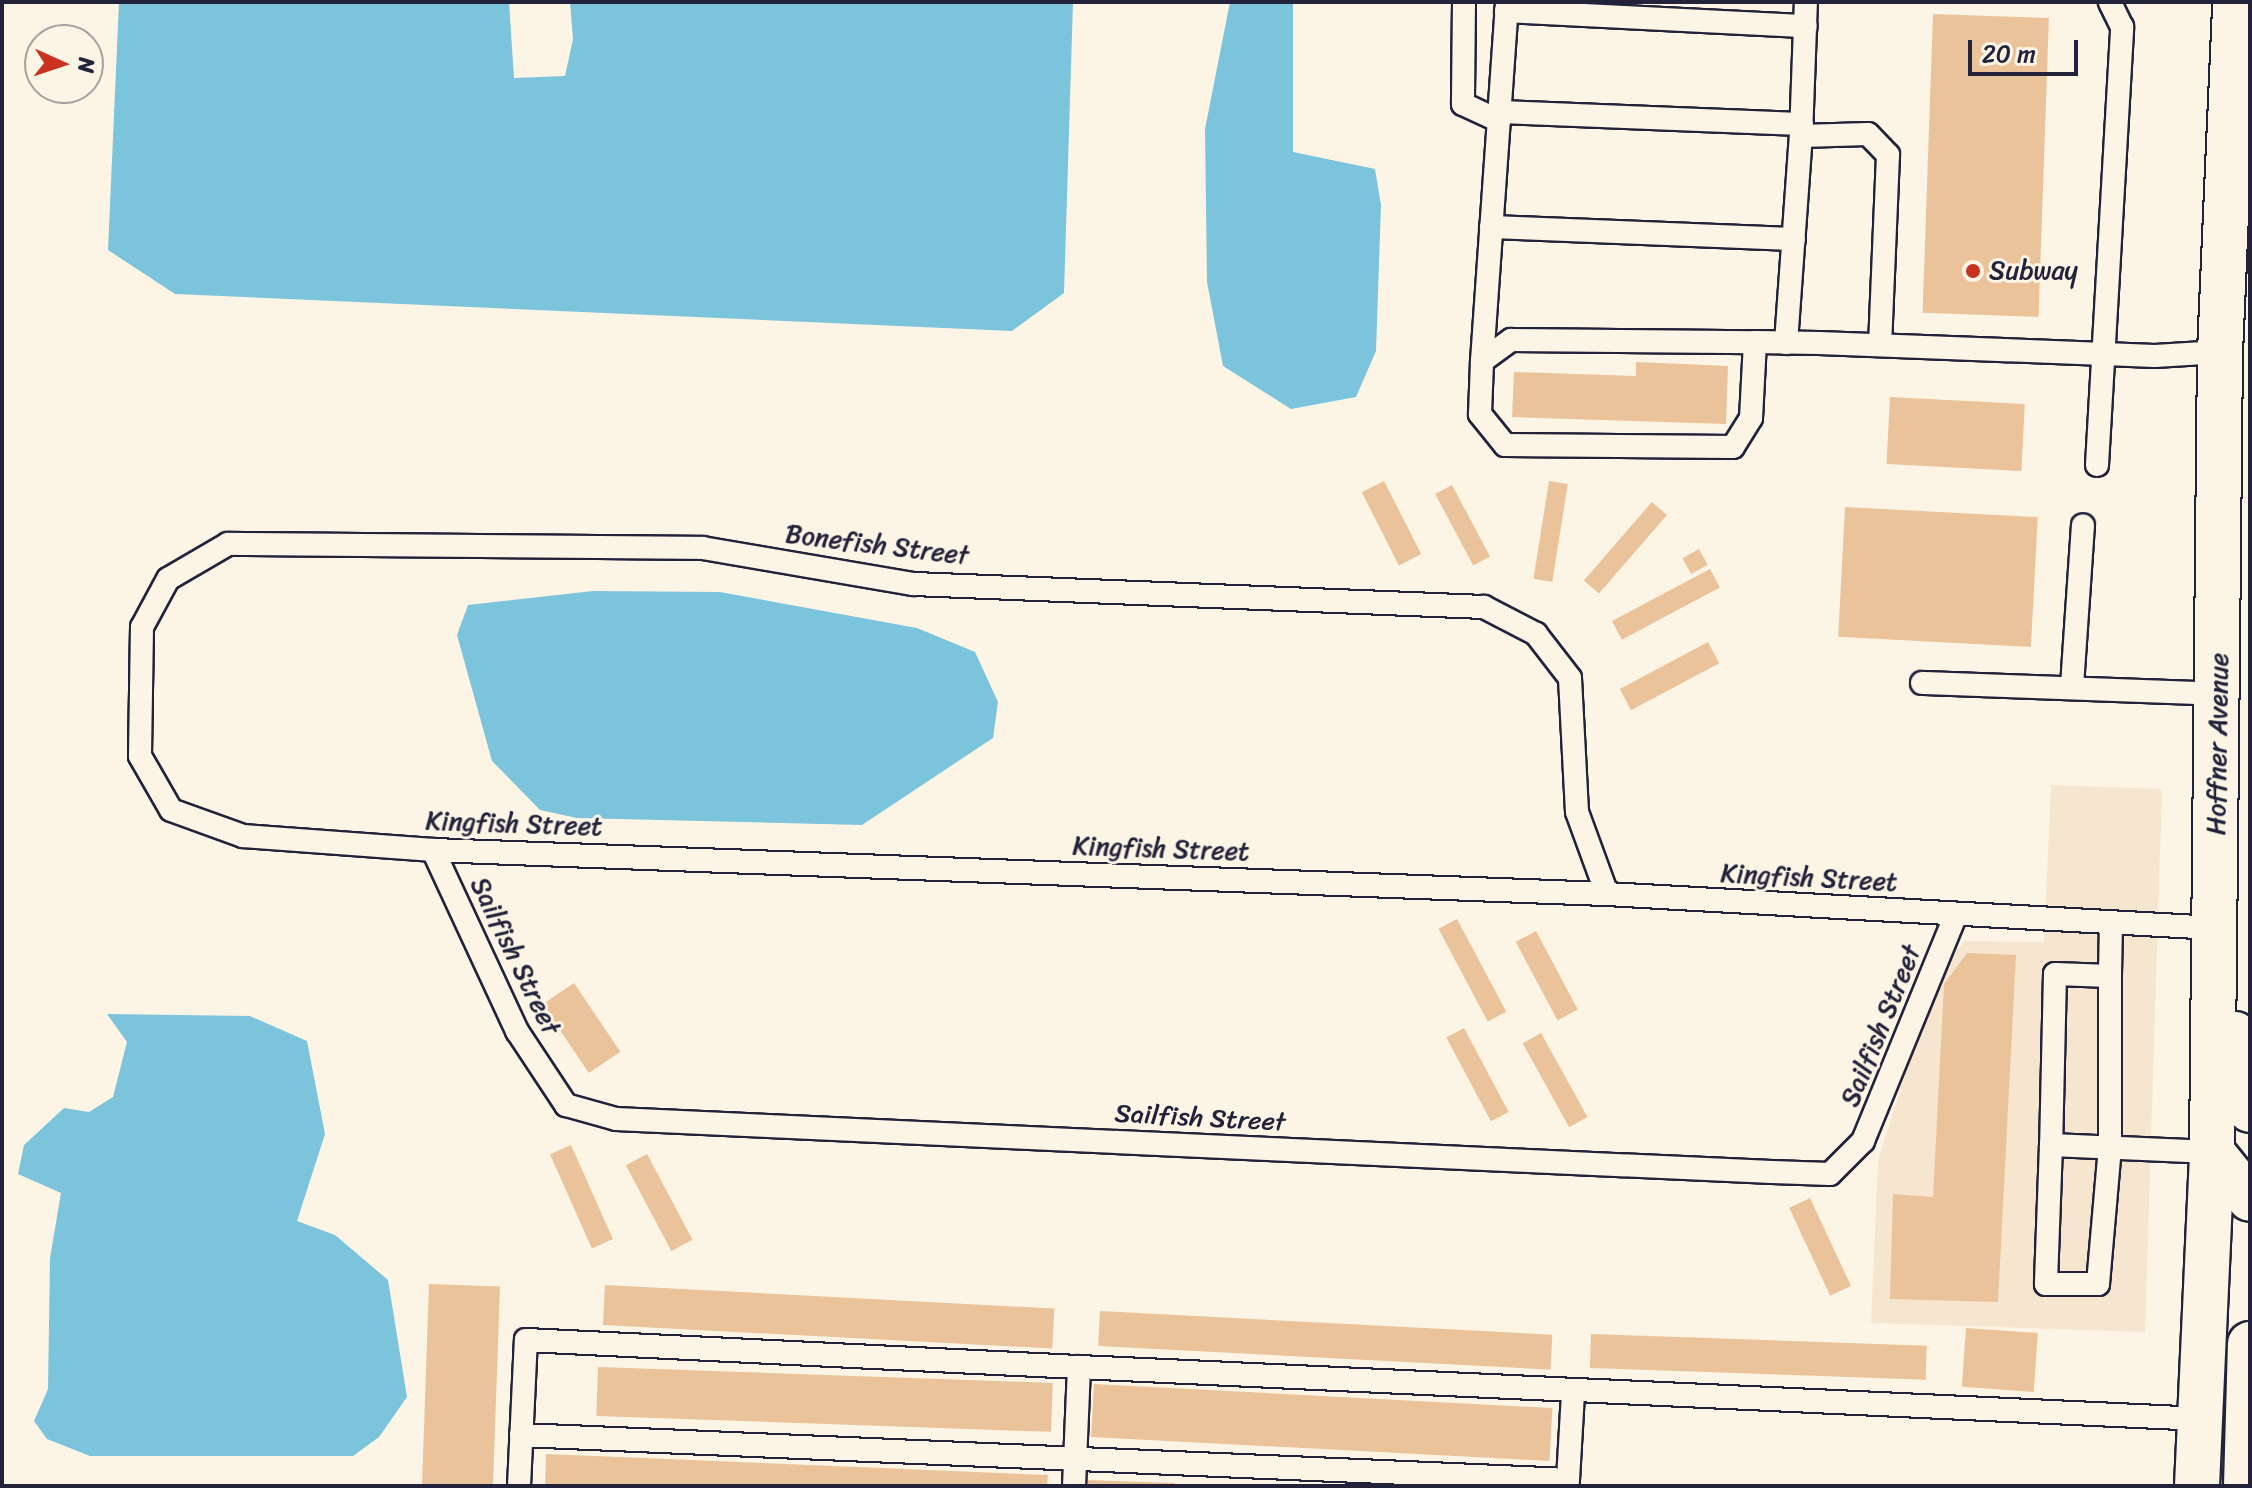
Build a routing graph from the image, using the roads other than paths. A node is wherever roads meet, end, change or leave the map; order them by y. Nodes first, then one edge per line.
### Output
1 (1464, 2) edge
2 (1806, 2) edge
3 (2110, 2) edge
4 (2235, 2) edge
5 (1506, 6) edge
6 (1806, 26) junction
7 (1499, 116) junction
8 (1801, 130) junction
9 (1491, 227) junction
10 (1794, 239) junction
11 (1755, 342) junction
12 (1786, 343) junction
13 (1880, 345) junction
14 (2220, 352) junction
15 (2103, 354) junction
16 (1482, 361) junction
17 (2097, 465) dead end
18 (2083, 525) dead end
19 (1922, 683) dead end
20 (2072, 686) junction
21 (2220, 694) junction
22 (140, 756) joint
23 (433, 850) junction
24 (1607, 894) junction
25 (1956, 914) junction
26 (2111, 922) junction
27 (2216, 928) junction
28 (2110, 976) junction
29 (2250, 1110) edge
30 (2051, 1145) junction
31 (2110, 1146) junction
32 (2212, 1152) junction
33 (2250, 1199) edge
34 (2250, 1344) edge
35 (1079, 1367) junction
36 (1573, 1392) junction
37 (2201, 1419) junction
38 (521, 1435) junction
39 (1075, 1459) junction
40 (1568, 1483) edge
41 (519, 1486) edge
42 (1074, 1486) edge
43 (2197, 1486) edge
44 (2246, 1486) edge

1 - 7 lane
2 - 6 lane
3 - 15 lane
4 - 14 main road, Hoffner Avenue
5 - 6 lane
5 - 7 lane
6 - 8 lane
7 - 8 lane
7 - 9 lane
8 - 10 lane
8 - 13 lane
9 - 10 lane
9 - 16 lane
10 - 12 lane
11 - 12 lane
11 - 16 lane
11 - 16 lane
12 - 13 lane
13 - 15 lane
14 - 15 lane
14 - 21 main road, Hoffner Avenue
15 - 17 lane
18 - 20 lane
19 - 20 lane
20 - 21 lane
21 - 27 main road, Hoffner Avenue
22 - 23 lane, Kingfish Street
22 - 24 lane, Bonefish Street
23 - 24 lane, Kingfish Street
23 - 25 lane, Sailfish Street
24 - 25 lane, Kingfish Street
25 - 26 lane, Kingfish Street
26 - 27 lane, Kingfish Street
26 - 28 lane
27 - 29 main road
27 - 32 main road, Hoffner Avenue
28 - 30 lane
28 - 31 lane
30 - 31 lane
30 - 31 lane
31 - 32 lane
32 - 33 main road
32 - 37 main road, Hoffner Avenue
34 - 44 main road
35 - 36 lane
35 - 38 lane
35 - 39 lane
36 - 37 lane
36 - 40 lane
37 - 43 main road, Hoffner Avenue
38 - 39 lane
38 - 41 lane
39 - 40 lane
39 - 42 lane

